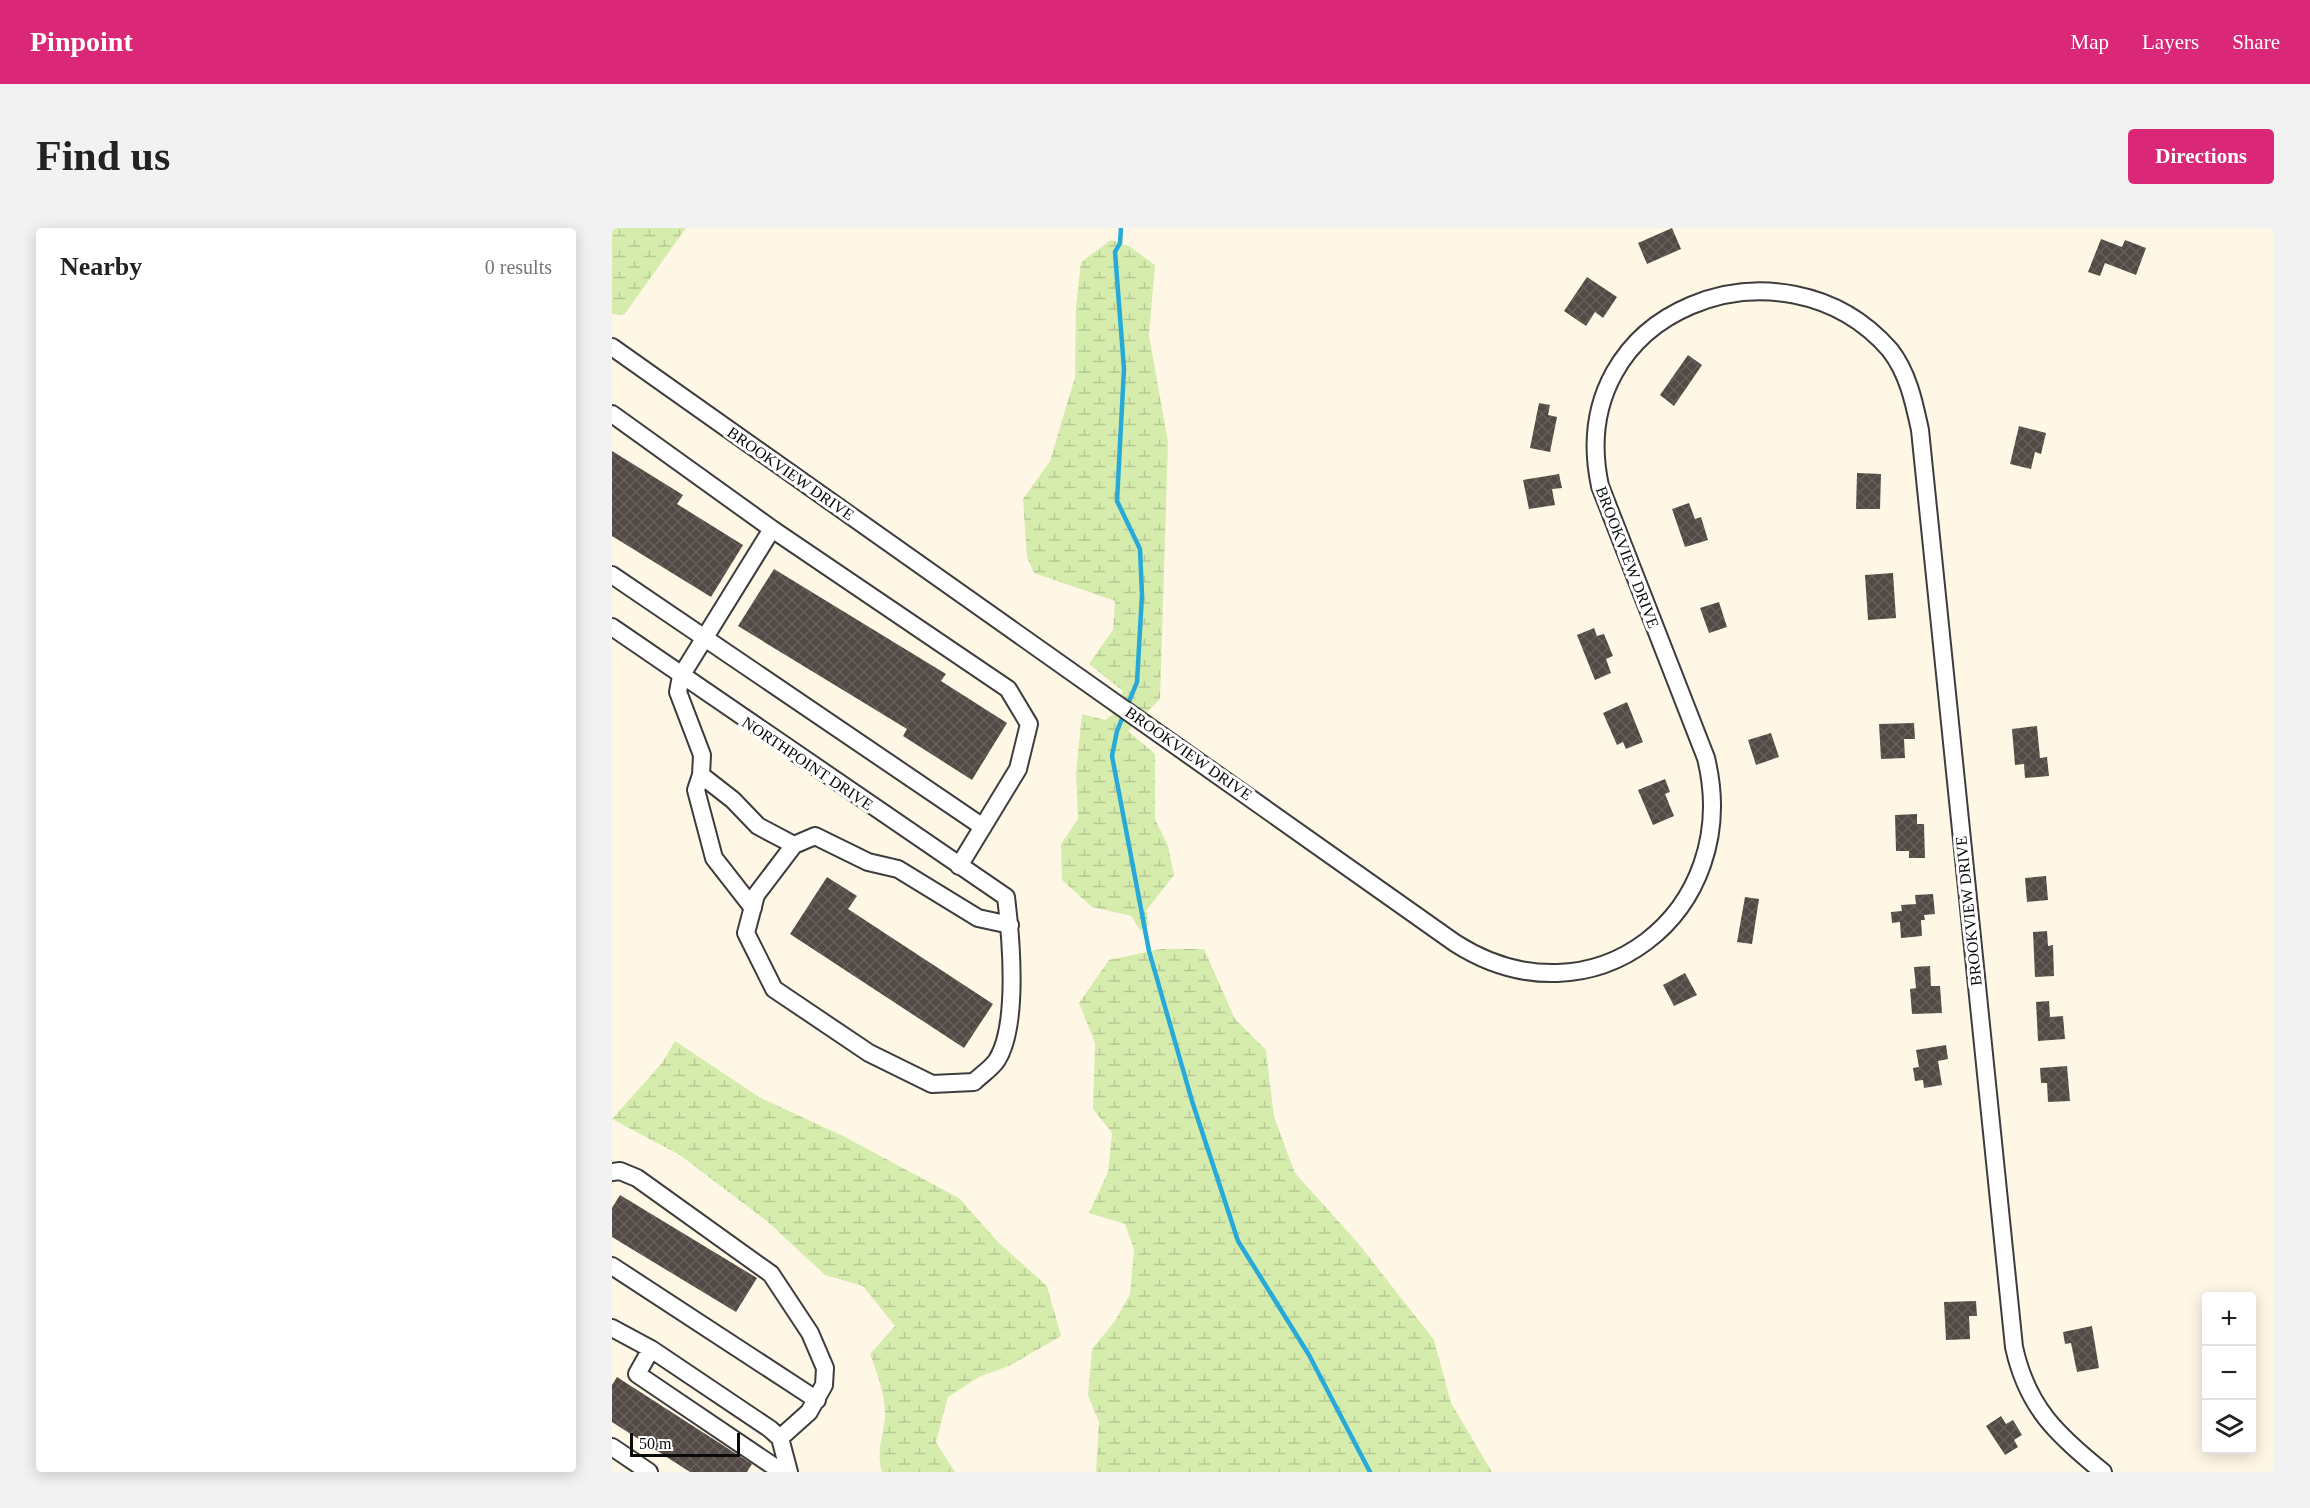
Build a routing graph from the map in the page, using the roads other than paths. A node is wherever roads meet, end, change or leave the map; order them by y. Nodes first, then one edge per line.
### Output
1 (612, 347) edge
2 (612, 414) edge
3 (772, 528) junction
4 (612, 575) edge
5 (612, 627) edge
6 (704, 638) junction
7 (681, 676) junction
8 (701, 775) junction
9 (982, 827) junction
10 (794, 846) junction
11 (959, 866) junction
12 (753, 908) junction
13 (1010, 925) junction
14 (612, 1172) edge
15 (612, 1266) edge
16 (612, 1328) edge
17 (651, 1349) junction
18 (817, 1400) junction
19 (780, 1438) junction
20 (612, 1447) edge
21 (649, 1472) edge
22 (782, 1472) edge
23 (789, 1472) edge
24 (2103, 1472) edge

1 - 24 street, BROOKVIEW DRIVE
2 - 3 street
3 - 6 street
3 - 9 street
4 - 6 street
5 - 7 street, NORTHPOINT DRIVE
6 - 7 street
6 - 9 street
7 - 8 street
7 - 11 street, NORTHPOINT DRIVE
8 - 10 street
8 - 12 street
9 - 11 street
10 - 12 street
10 - 13 street
11 - 13 street, NORTHPOINT DRIVE
12 - 13 street
14 - 18 street
15 - 18 street
16 - 17 street
17 - 19 street
17 - 22 street
18 - 19 street
19 - 23 street
20 - 21 street

